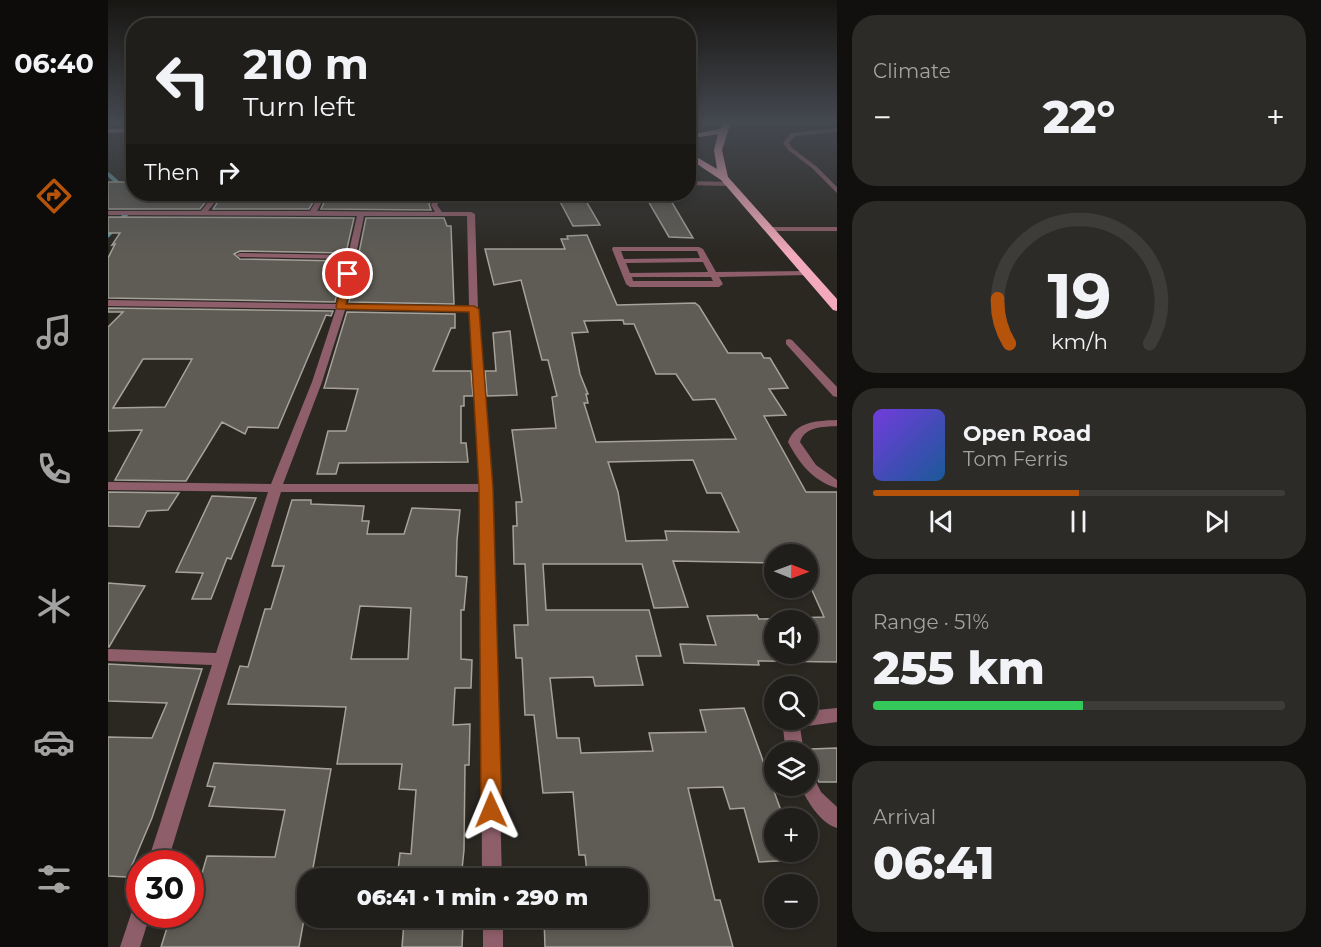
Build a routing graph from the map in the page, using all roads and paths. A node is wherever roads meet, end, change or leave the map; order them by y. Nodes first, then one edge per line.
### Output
1 (707, 166) edge
2 (720, 166) edge
3 (813, 166) edge
4 (727, 181) junction
5 (696, 183) edge
6 (837, 191) edge
7 (212, 201) edge
8 (319, 201) edge
9 (436, 201) edge
10 (108, 213) edge
11 (202, 214) junction
12 (312, 214) junction
13 (440, 214) junction
14 (361, 215) junction
15 (766, 229) junction
16 (837, 229) edge
17 (240, 255) dead end
18 (352, 257) junction
19 (808, 273) junction
20 (714, 274) junction
21 (108, 303) edge
22 (835, 303) edge
23 (341, 307) junction
24 (474, 309) junction
25 (789, 342) dead end
26 (837, 394) edge
27 (837, 423) edge
28 (837, 484) edge
29 (108, 486) edge
30 (276, 487) junction
31 (486, 488) junction
32 (108, 655) edge
33 (223, 658) junction
34 (837, 715) edge
35 (818, 717) edge
36 (813, 796) edge
37 (837, 820) edge
38 (161, 850) edge
39 (492, 868) edge
40 (136, 928) edge
41 (493, 928) edge
42 (130, 947) edge
43 (493, 947) edge

1 - 4 highway
2 - 4 highway
3 - 6 street
4 - 5 street
4 - 15 highway
7 - 11 street
8 - 12 street
9 - 13 street
10 - 11 street
11 - 12 street
12 - 14 street
13 - 14 street
13 - 24 street
14 - 18 street
15 - 16 street
15 - 19 highway
17 - 18 street
18 - 23 street
19 - 20 street
19 - 22 highway
20 - 20 street
21 - 23 street
23 - 24 street
23 - 30 street
24 - 31 street
25 - 26 street
27 - 28 street
29 - 30 street
30 - 31 street
30 - 33 street
31 - 39 street
32 - 33 street
33 - 38 street
34 - 35 street
36 - 37 street
40 - 42 street
41 - 43 street

